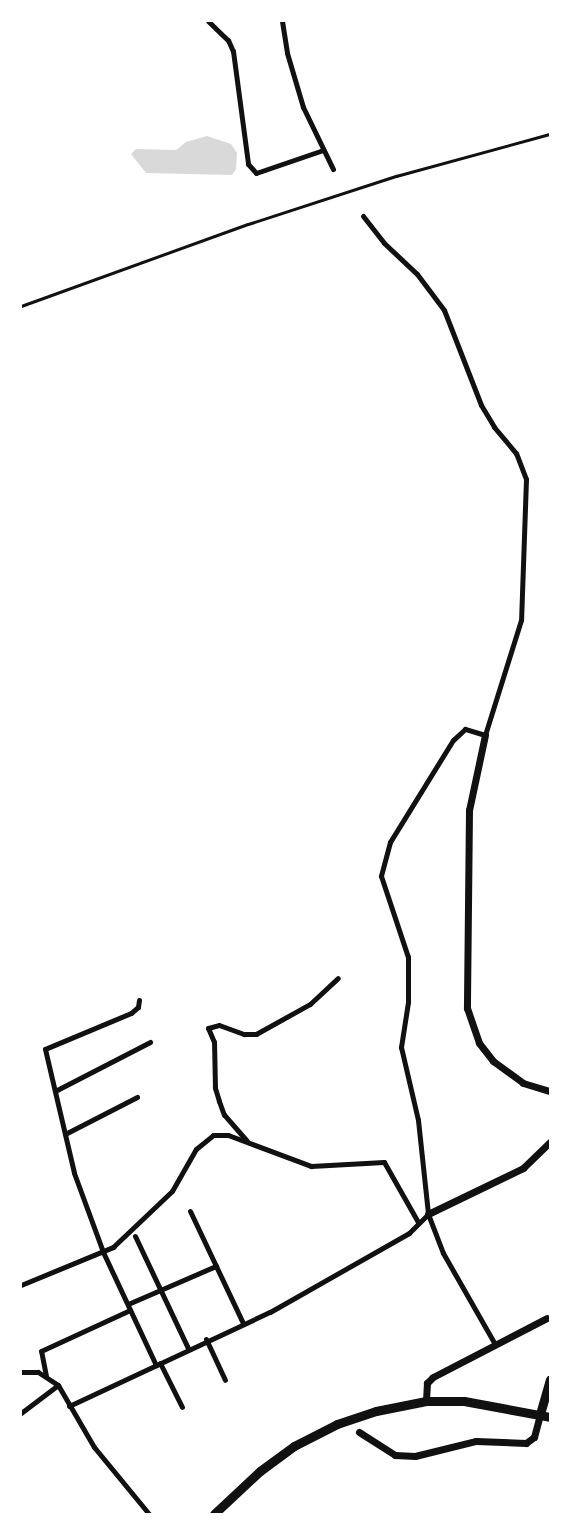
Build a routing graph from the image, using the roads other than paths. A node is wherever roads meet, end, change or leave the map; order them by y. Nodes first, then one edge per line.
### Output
1 (208, 21) edge
2 (282, 21) edge
3 (550, 134) edge
4 (323, 150) junction
5 (333, 169) dead end
6 (363, 216) dead end
7 (21, 306) edge
8 (485, 735) junction
9 (338, 978) dead end
10 (139, 1000) dead end
11 (150, 1042) dead end
12 (55, 1091) junction
13 (550, 1091) edge
14 (137, 1097) dead end
15 (65, 1134) junction
16 (248, 1142) junction
17 (550, 1142) edge
18 (190, 1211) dead end
19 (428, 1214) junction
20 (418, 1222) junction
21 (135, 1236) dead end
22 (103, 1252) junction
23 (216, 1266) junction
24 (21, 1285) edge
25 (161, 1291) junction
26 (129, 1307) junction
27 (547, 1317) dead end
28 (243, 1323) junction
29 (206, 1340) junction
30 (495, 1344) junction
31 (188, 1348) junction
32 (158, 1364) junction
33 (21, 1372) edge
34 (46, 1376) junction
35 (550, 1379) edge
36 (225, 1380) dead end
37 (58, 1385) junction
38 (426, 1401) junction
39 (69, 1406) junction
40 (182, 1407) dead end
41 (21, 1413) edge
42 (540, 1414) junction
43 (550, 1417) edge
44 (359, 1432) dead end
45 (148, 1514) edge
46 (214, 1514) edge

1 - 4 street
2 - 4 street
3 - 7 lane
4 - 5 street
6 - 8 street
8 - 13 street
8 - 19 street
9 - 16 street
10 - 12 street
11 - 12 street
12 - 15 street
14 - 15 street
15 - 22 street
16 - 20 street
16 - 22 street
17 - 19 street
18 - 23 street
19 - 20 street
19 - 30 street
20 - 28 street
21 - 25 street
22 - 24 street
22 - 26 street
23 - 25 street
23 - 28 street
25 - 26 street
25 - 31 street
26 - 32 street
26 - 34 street
27 - 30 street
28 - 29 street
29 - 31 street
29 - 36 street
30 - 38 street
31 - 32 street
32 - 39 street
32 - 40 street
33 - 34 street
34 - 37 street
35 - 42 main road
37 - 39 street
37 - 41 street
38 - 42 main road
38 - 46 main road
39 - 45 street
42 - 43 main road
42 - 44 street

